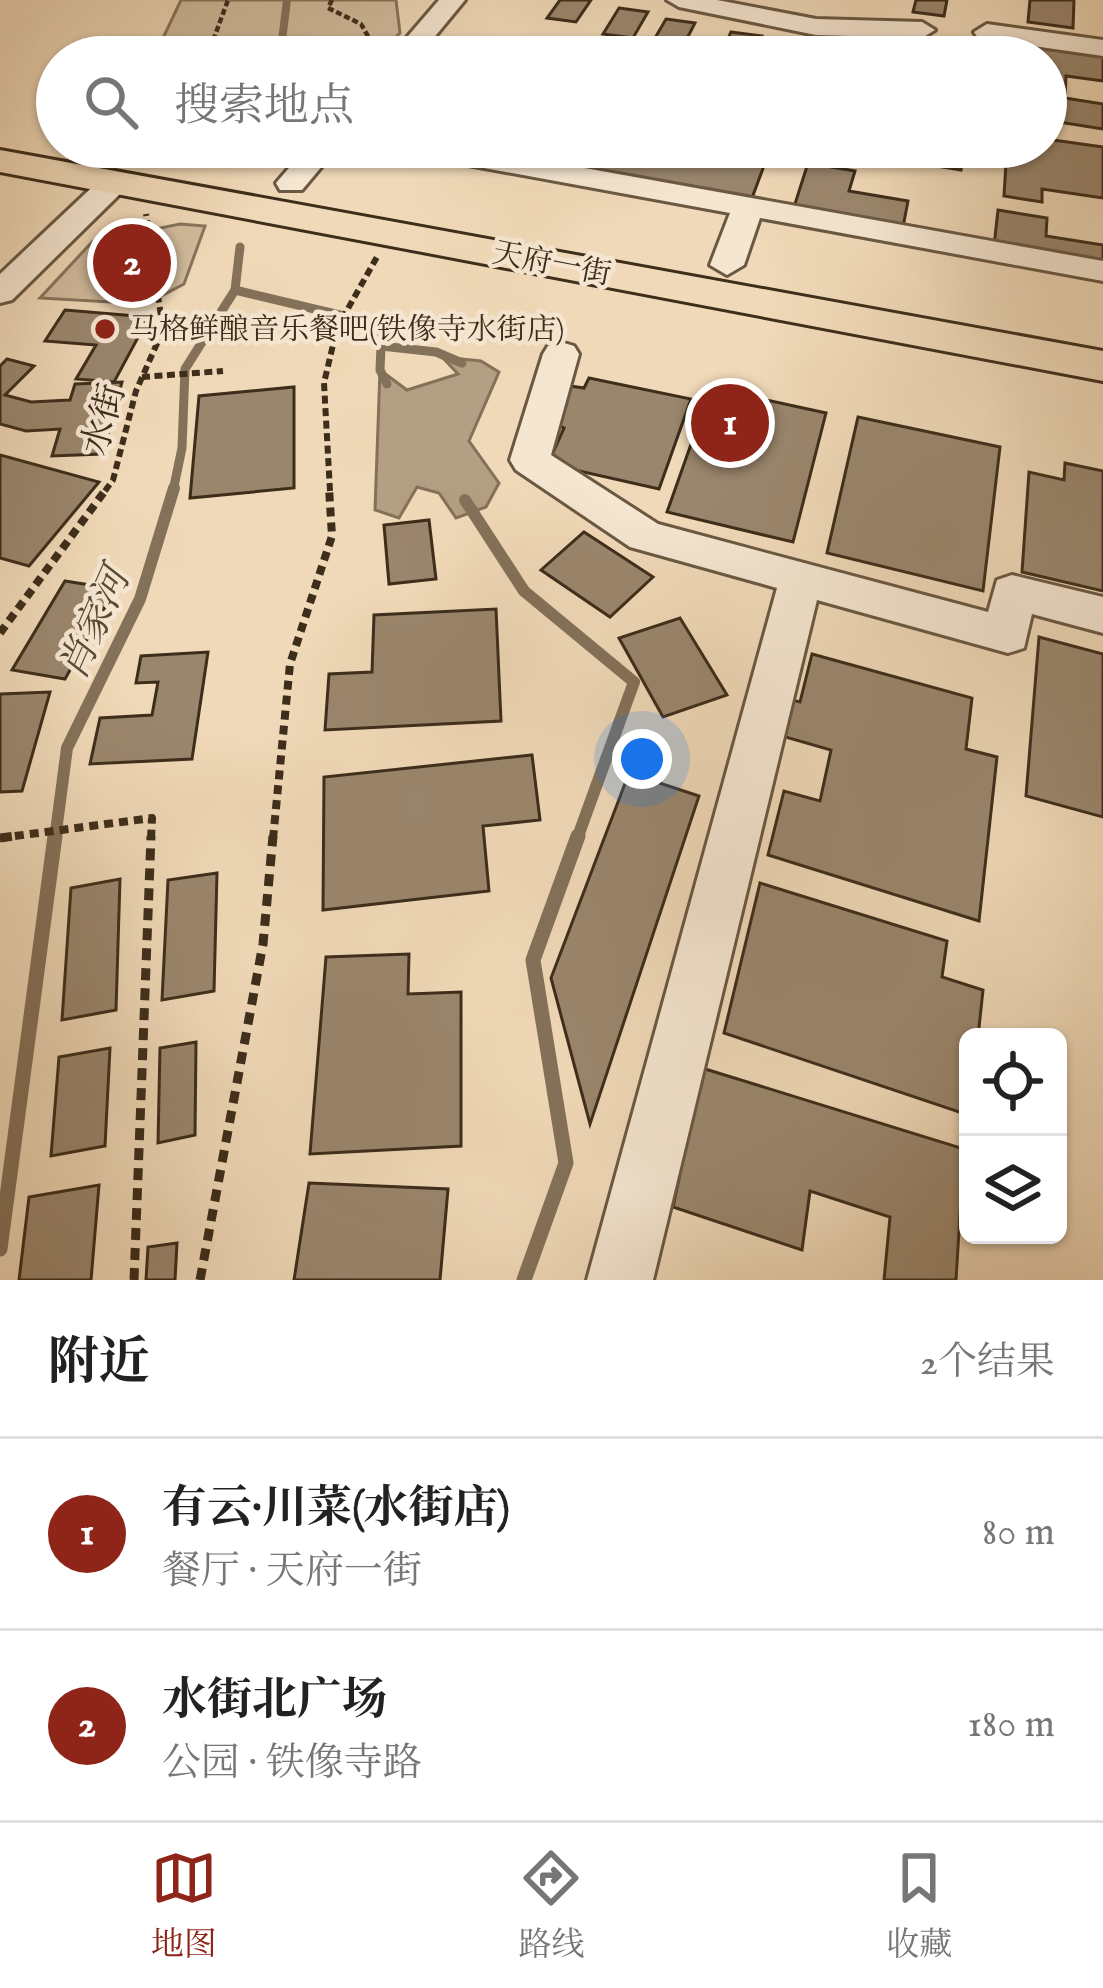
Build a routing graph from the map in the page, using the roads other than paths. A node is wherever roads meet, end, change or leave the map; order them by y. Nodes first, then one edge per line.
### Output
1 (453, 0) edge
2 (679, 0) edge
3 (993, 0) edge
4 (922, 30) dead end
5 (421, 36) edge
6 (986, 36) edge
7 (1067, 47) edge
8 (1103, 49) edge
9 (0, 129) edge
10 (36, 136) edge
11 (0, 161) edge
12 (36, 164) edge
13 (75, 168) edge
14 (304, 168) edge
15 (532, 168) edge
16 (118, 172) edge
17 (291, 183) junction
18 (748, 208) junction
19 (727, 265) junction
20 (1103, 271) edge
21 (0, 293) edge
22 (1103, 335) edge
23 (561, 354) dead end
24 (1103, 367) edge
25 (802, 575) junction
26 (1103, 615) edge
27 (620, 1280) edge

1 - 5 street
2 - 4 street
3 - 6 street
7 - 8 street
9 - 10 main road
11 - 12 main road, 天府一街
13 - 16 main road, 天府一街
14 - 17 street
15 - 18 street
16 - 17 main road, 天府一街
16 - 21 street
16 - 24 main road, 天府一街
17 - 19 main road, 天府一街
18 - 19 street
18 - 20 street
19 - 22 main road, 天府一街
23 - 25 street
25 - 26 street
25 - 27 street

